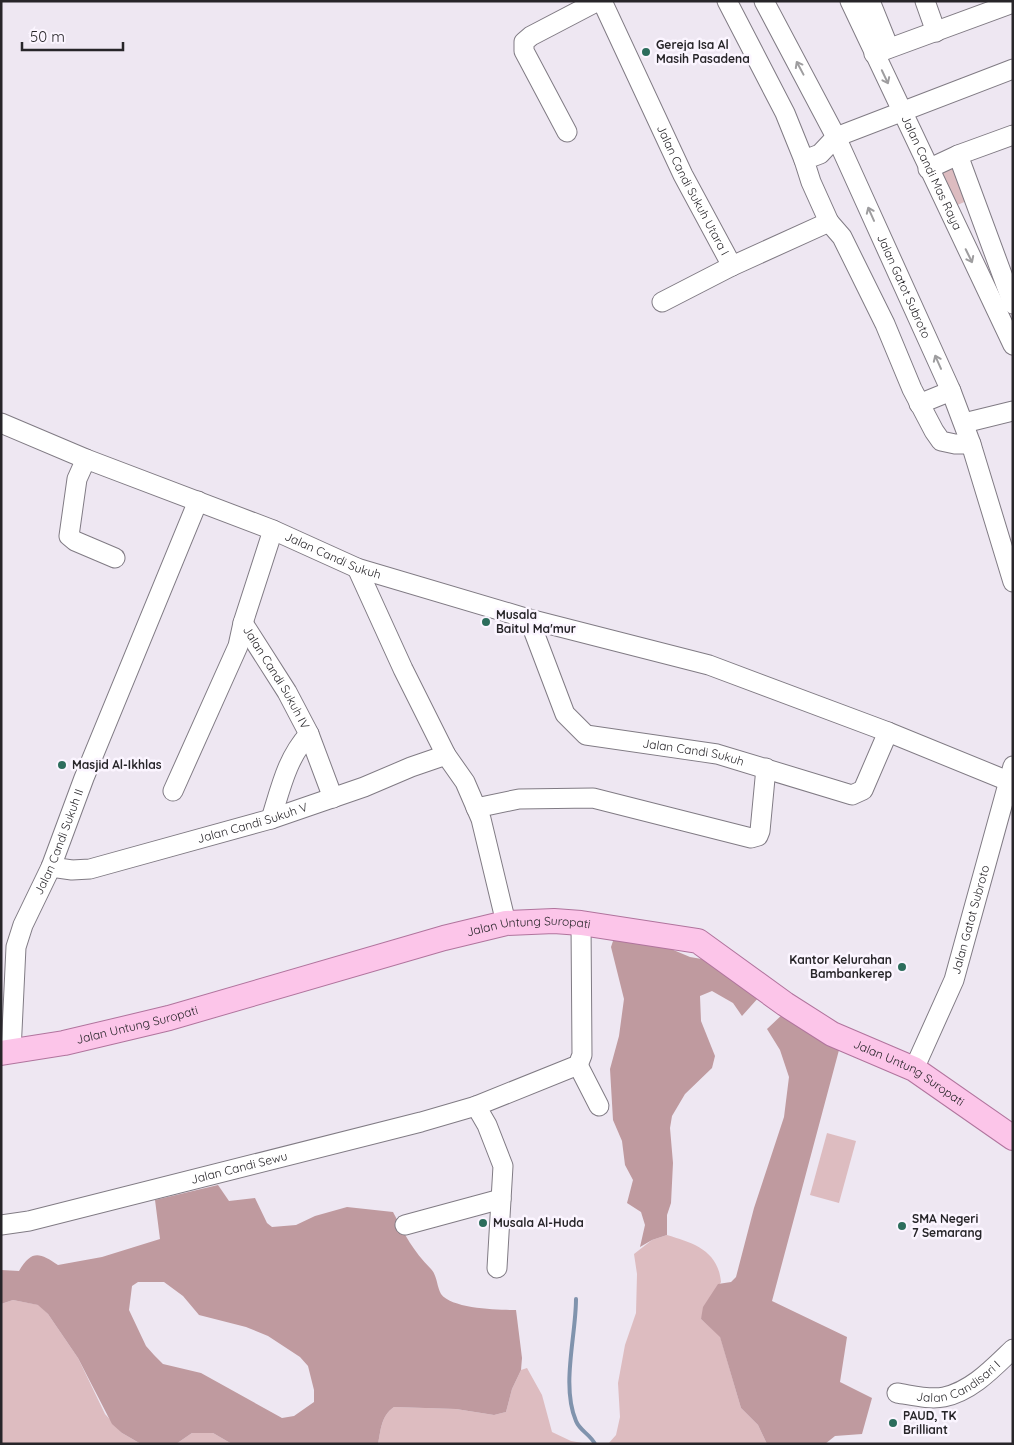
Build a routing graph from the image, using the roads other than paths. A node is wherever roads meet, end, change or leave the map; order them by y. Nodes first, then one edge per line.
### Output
1 (598, 1) edge
2 (602, 1) edge
3 (727, 1) edge
4 (764, 1) edge
5 (850, 1) edge
6 (870, 1) edge
7 (925, 1) edge
8 (1001, 4) edge
9 (936, 32) junction
10 (882, 51) junction
11 (1013, 69) edge
12 (901, 110) junction
13 (568, 132) dead end
14 (1013, 135) edge
15 (836, 137) junction
16 (958, 155) junction
17 (804, 160) junction
18 (928, 169) junction
19 (829, 222) junction
20 (732, 266) junction
21 (1005, 301) edge
22 (662, 302) dead end
23 (1011, 336) edge
24 (951, 391) junction
25 (919, 404) junction
26 (1013, 411) edge
27 (1, 423) edge
28 (964, 423) junction
29 (971, 444) junction
30 (86, 459) junction
31 (198, 501) junction
32 (273, 530) junction
33 (115, 558) dead end
34 (357, 568) junction
35 (1013, 582) edge
36 (529, 619) junction
37 (243, 623) junction
38 (888, 732) junction
39 (309, 734) junction
40 (446, 755) junction
41 (766, 768) junction
42 (1011, 777) edge
43 (174, 791) dead end
44 (333, 798) junction
45 (476, 808) junction
46 (271, 819) junction
47 (51, 867) junction
48 (506, 923) junction
49 (581, 923) junction
50 (6, 1052) edge
51 (578, 1065) junction
52 (914, 1069) junction
53 (476, 1106) junction
54 (599, 1106) dead end
55 (1013, 1138) edge
56 (501, 1199) junction
57 (1, 1225) edge
58 (405, 1225) dead end
59 (496, 1268) dead end
60 (1013, 1349) edge
61 (897, 1393) dead end

1 - 13 street
2 - 20 street, Jalan Candi Sukuh Utara I
3 - 17 street
15 -> 4 street, Jalan Gatot Subroto
5 - 10 street, Jalan Candi Mas Raya
6 - 10 street
7 - 9 street
8 - 9 street
9 - 10 street
10 -> 12 street, Jalan Candi Mas Raya
11 - 12 street
12 - 15 street
12 - 18 street, Jalan Candi Mas Raya
14 - 16 street
15 - 17 street
24 -> 15 street, Jalan Gatot Subroto
16 - 18 street
16 - 21 street
17 - 19 street
18 -> 21 street, Jalan Candi Mas Raya
19 - 20 street, Jalan Candi Sukuh Utara I
19 - 25 street
20 - 22 street
21 - 23 street, Jalan Candi Mas Raya
24 - 25 street
24 - 28 street, Jalan Gatot Subroto
25 - 29 street
26 - 28 street
27 - 30 street, Jalan Candi Sukuh
28 - 29 street, Jalan Gatot Subroto
29 - 35 street, Jalan Gatot Subroto
30 - 31 street, Jalan Candi Sukuh
30 - 33 street
31 - 32 street, Jalan Candi Sukuh
31 - 47 street, Jalan Candi Sukuh II
32 - 34 street, Jalan Candi Sukuh
32 - 37 street
34 - 36 street, Jalan Candi Sukuh
34 - 40 street
36 - 38 street, Jalan Candi Sukuh
36 - 41 street, Jalan Candi Sukuh
37 - 39 street, Jalan Candi Sukuh IV
37 - 43 street
38 - 41 street, Jalan Candi Sukuh
38 - 42 street, Jalan Candi Sukuh
39 - 44 street, Jalan Candi Sukuh IV
39 - 46 street, Jalan Candi Sukuh IV
40 - 44 street, Jalan Candi Sukuh V
40 - 45 street
41 - 45 street
42 - 52 street, Jalan Gatot Subroto
44 - 46 street, Jalan Candi Sukuh V
45 - 48 street
46 - 47 street, Jalan Candi Sukuh V
47 - 50 street, Jalan Candi Sukuh II
48 - 49 main road, Jalan Untung Suropati
48 - 50 main road, Jalan Untung Suropati
49 - 51 street
49 - 52 main road, Jalan Untung Suropati
51 - 53 street, Jalan Candi Sewu
51 - 54 street
52 - 55 main road, Jalan Untung Suropati
53 - 56 street
53 - 57 street, Jalan Candi Sewu
56 - 58 street
56 - 59 street
60 - 61 street, Jalan Candisari I

